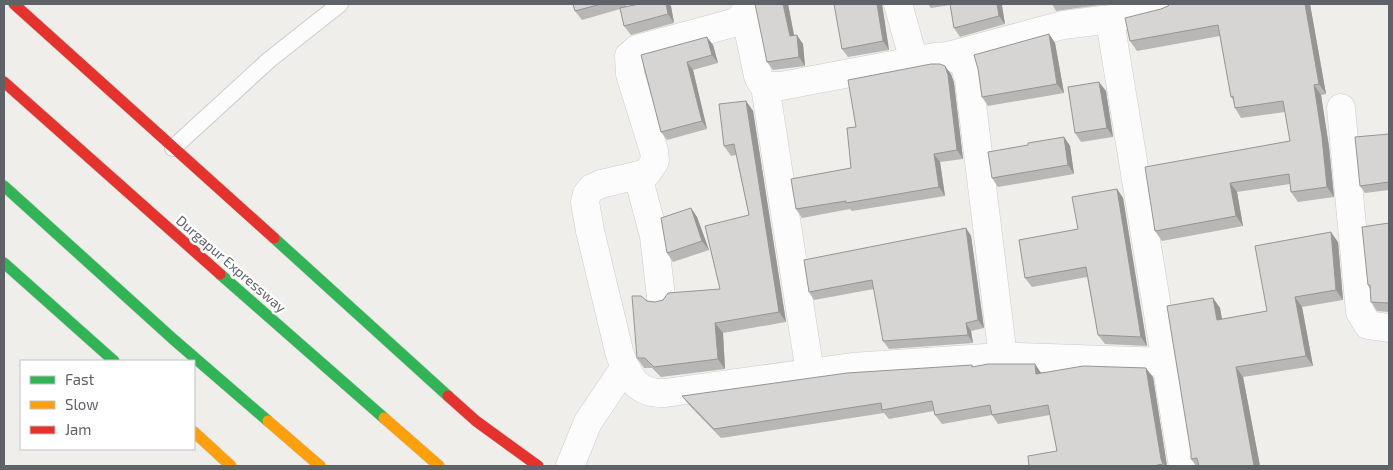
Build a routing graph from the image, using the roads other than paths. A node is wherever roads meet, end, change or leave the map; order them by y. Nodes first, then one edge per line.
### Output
1 (14, 4) edge
2 (340, 4) edge
3 (898, 4) edge
4 (1165, 4) edge
5 (746, 8) edge
6 (1119, 18) junction
7 (948, 56) junction
8 (914, 61) junction
9 (4, 82) edge
10 (765, 86) junction
11 (1341, 108) dead end
12 (174, 148) junction
13 (638, 176) junction
14 (4, 186) edge
15 (4, 263) edge
16 (661, 297) dead end
17 (1389, 328) edge
18 (1003, 357) junction
19 (113, 360) edge
20 (1166, 362) junction
21 (625, 367) junction
22 (810, 372) junction
23 (195, 433) edge
24 (231, 466) edge
25 (320, 466) edge
26 (439, 466) edge
27 (538, 466) edge
28 (570, 466) edge
29 (1183, 466) edge

1 - 12 main road
2 - 12 lane
3 - 8 street
4 - 6 street
5 - 10 street
5 - 13 street
6 - 7 street
6 - 20 street
7 - 8 street
7 - 18 street
8 - 10 street
9 - 26 main road, Durgapur Expressway
10 - 22 street
11 - 17 street
12 - 27 main road
13 - 16 street
13 - 21 street
14 - 25 main road
15 - 19 main road
18 - 20 street
18 - 22 street
20 - 29 street
21 - 22 street
21 - 28 street
23 - 24 main road

